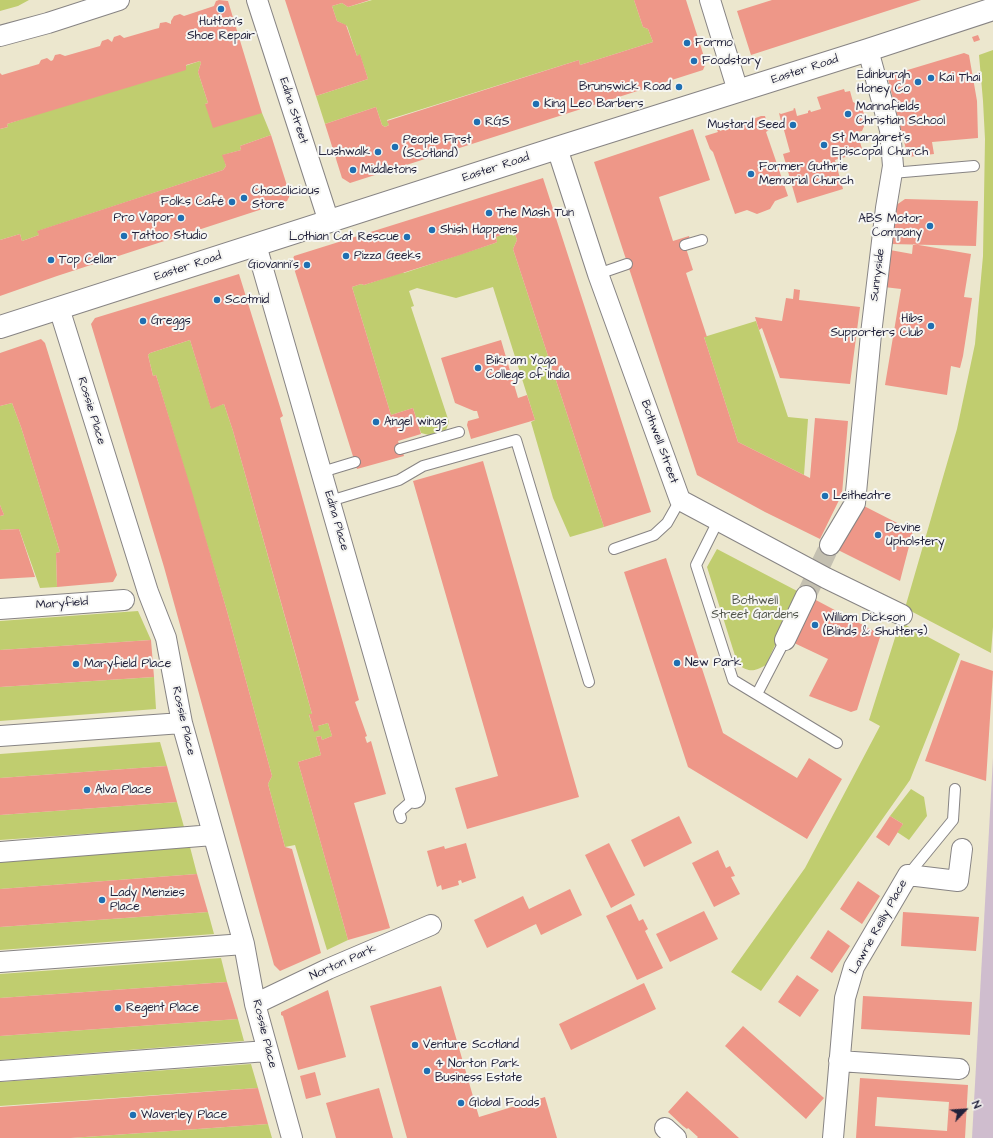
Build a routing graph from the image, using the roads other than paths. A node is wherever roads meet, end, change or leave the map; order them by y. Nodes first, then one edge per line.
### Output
1 (117, 0) edge
2 (257, 0) edge
3 (710, 0) edge
4 (993, 9) edge
5 (0, 36) edge
6 (868, 50) junction
7 (738, 91) junction
8 (558, 148) junction
9 (974, 166) dead end
10 (892, 173) junction
11 (329, 222) junction
12 (702, 240) dead end
13 (256, 245) junction
14 (685, 245) dead end
15 (628, 264) dead end
16 (598, 274) junction
17 (59, 308) junction
18 (0, 327) edge
19 (459, 432) dead end
20 (400, 449) dead end
21 (355, 462) dead end
22 (322, 472) junction
23 (680, 500) junction
24 (330, 501) junction
25 (718, 521) junction
26 (830, 545) tunnel mouth
27 (614, 549) dead end
28 (806, 596) tunnel mouth
29 (124, 600) dead end
30 (0, 609) edge
31 (902, 615) dead end
32 (785, 640) joint
33 (589, 682) dead end
34 (757, 694) junction
35 (182, 723) junction
36 (0, 736) edge
37 (836, 743) dead end
38 (954, 789) dead end
39 (415, 798) joint
40 (401, 818) dead end
41 (214, 836) junction
42 (962, 848) dead end
43 (0, 852) edge
44 (908, 875) junction
45 (431, 925) dead end
46 (244, 944) junction
47 (0, 962) edge
48 (255, 1004) junction
49 (267, 1051) junction
50 (839, 1061) junction
51 (959, 1068) dead end
52 (0, 1071) edge
53 (292, 1138) edge
54 (833, 1138) edge

1 - 5 street
2 - 11 street, Edina Street
3 - 7 street
4 - 6 street, Easter Road
6 - 7 street, Easter Road
6 - 10 street, Sunnyside
7 - 8 street, Easter Road
8 - 11 street, Easter Road
8 - 16 street, Bothwell Street
9 - 10 lane
10 - 26 street, Sunnyside
11 - 13 street, Easter Road
12 - 14 lane
13 - 17 street, Easter Road
13 - 22 street, Edina Place
15 - 16 lane
16 - 23 street, Bothwell Street
17 - 18 street, Easter Road
17 - 35 street, Rossie Place
19 - 20 lane
21 - 22 lane
22 - 24 street, Edina Place
23 - 25 street, Bothwell Street
23 - 27 lane
24 - 33 lane
24 - 39 street, Edina Place
25 - 31 street, Bothwell Street
25 - 34 lane
28 - 32 street
29 - 30 street, Maryfield
32 - 34 lane
34 - 37 lane
35 - 36 street
35 - 41 street, Rossie Place
38 - 44 lane
39 - 40 lane
41 - 43 street
41 - 46 street, Rossie Place
42 - 44 street, Lawrie Reilly Place
44 - 50 street, Lawrie Reilly Place
45 - 48 street, Norton Park
46 - 47 street
46 - 48 street, Rossie Place
48 - 49 street, Rossie Place
49 - 52 street
49 - 53 street, Rossie Place
50 - 51 street
50 - 54 street, Lawrie Reilly Place

